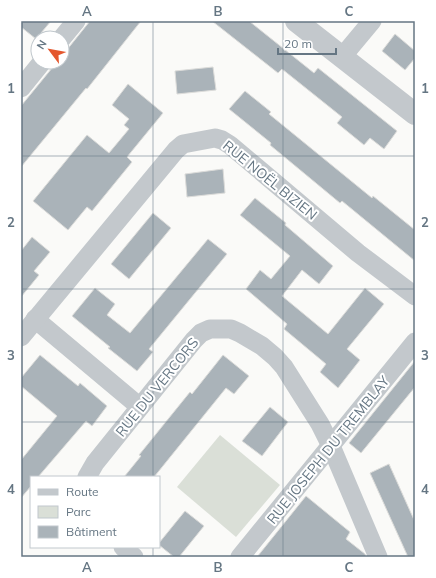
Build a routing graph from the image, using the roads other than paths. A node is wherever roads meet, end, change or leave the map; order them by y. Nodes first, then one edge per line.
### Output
1 (76, 21) edge
2 (296, 21) edge
3 (372, 21) edge
4 (69, 30) edge
5 (342, 57) junction
6 (36, 70) edge
7 (21, 88) edge
8 (415, 114) edge
9 (415, 296) edge
10 (35, 319) junction
11 (21, 337) edge
12 (415, 342) edge
13 (140, 407) junction
14 (331, 446) junction
15 (88, 476) edge
16 (124, 548) edge
17 (134, 557) edge
18 (240, 557) edge
19 (378, 557) edge

1 - 4 street
2 - 5 street
3 - 5 street
5 - 8 street
6 - 7 street
9 - 10 street, RUE NOËL BIZIEN
10 - 11 street, RUE NOËL BIZIEN
10 - 13 street
12 - 14 street, RUE JOSEPH DU TREMBLAY
13 - 14 street, RUE DU VERCORS
13 - 15 street, RUE DU VERCORS
14 - 18 street, RUE JOSEPH DU TREMBLAY
14 - 19 street, RUE DU VERCORS
16 - 17 street

